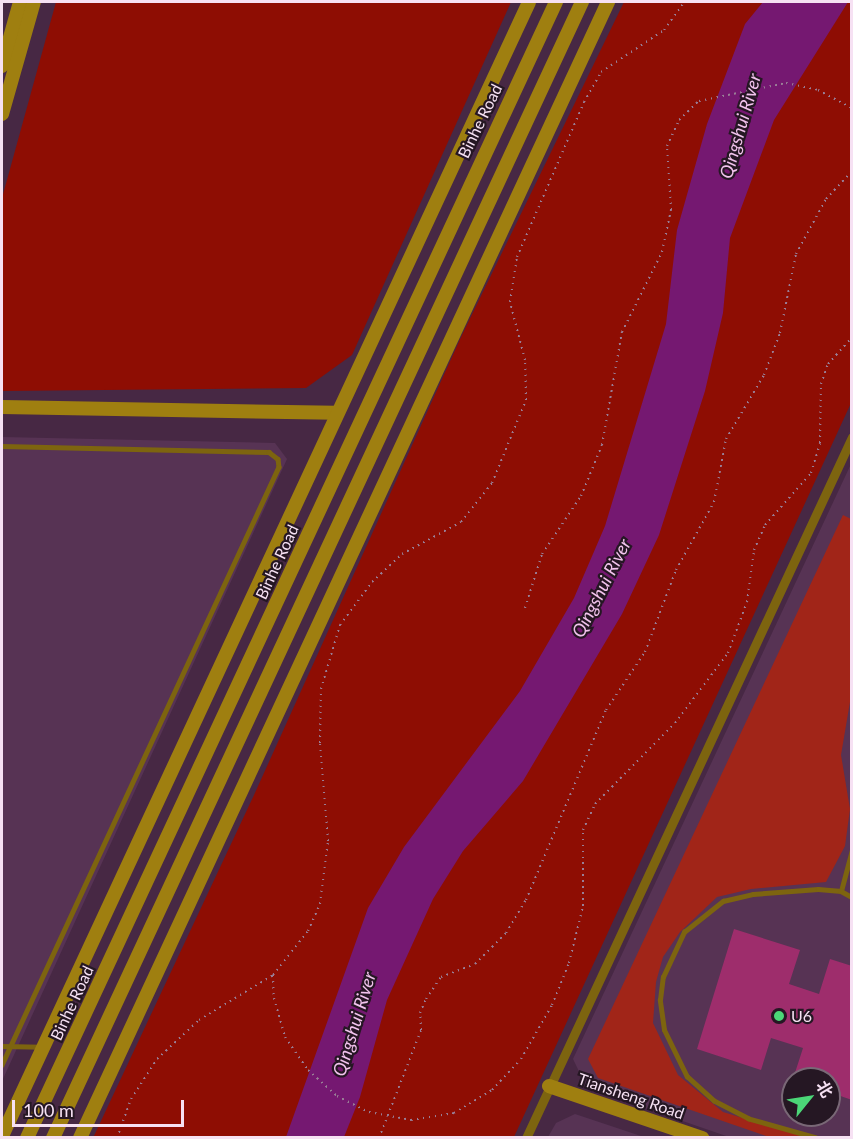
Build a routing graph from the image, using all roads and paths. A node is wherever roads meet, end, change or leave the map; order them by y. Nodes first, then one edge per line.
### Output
1 (20, 2) edge
2 (34, 2) edge
3 (530, 2) edge
4 (556, 2) edge
5 (582, 2) edge
6 (608, 2) edge
7 (684, 2) edge
8 (2, 66) edge
9 (852, 108) edge
10 (2, 114) edge
11 (852, 171) edge
12 (852, 337) edge
13 (2, 407) edge
14 (335, 413) junction
15 (852, 437) edge
16 (2, 446) edge
17 (525, 608) dead end
18 (852, 850) edge
19 (841, 891) junction
20 (852, 897) edge
21 (273, 975) junction
22 (2, 1046) edge
23 (10, 1047) junction
24 (42, 1047) junction
25 (2, 1065) edge
26 (549, 1086) junction
27 (2, 1136) edge
28 (27, 1137) edge
29 (53, 1137) edge
30 (80, 1137) edge
31 (117, 1137) edge
32 (379, 1137) edge
33 (526, 1137) edge
34 (702, 1137) edge
35 (816, 1137) edge

1 - 8 street
2 - 10 street
3 - 14 street
4 - 28 street, Binhe Road
5 - 29 street
6 - 30 street
7 - 21 path
9 - 17 path
11 - 32 path
12 - 21 path
13 - 14 street
14 - 24 street
15 - 26 street
16 - 23 lane
18 - 19 lane
19 - 20 lane
19 - 35 lane
21 - 31 path
22 - 23 lane
23 - 24 lane
23 - 25 lane
24 - 27 street
26 - 33 street
26 - 34 street, Tiansheng Road

